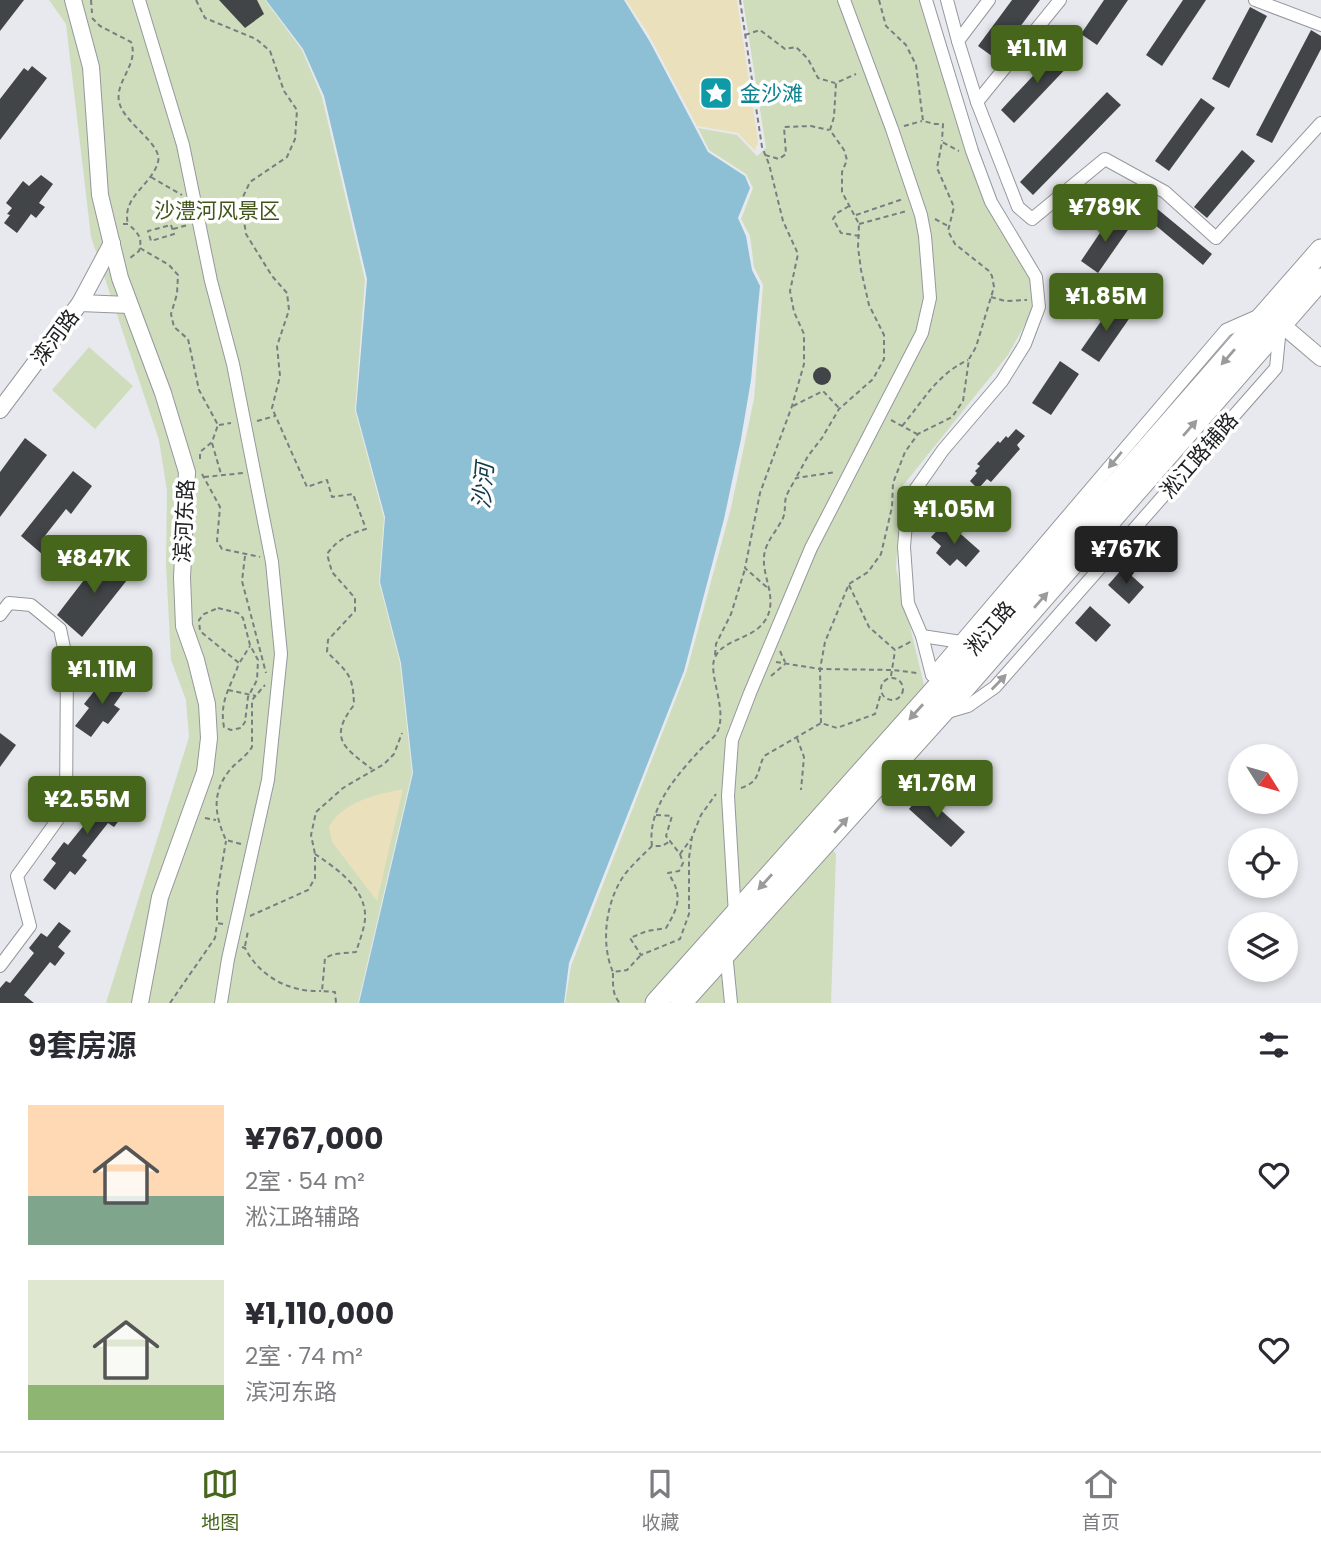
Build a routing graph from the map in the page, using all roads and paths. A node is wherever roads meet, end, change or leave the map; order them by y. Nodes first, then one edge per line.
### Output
1 (73, 0) edge
2 (91, 0) edge
3 (139, 0) edge
4 (200, 0) edge
5 (740, 0) edge
6 (844, 0) edge
7 (879, 0) edge
8 (926, 0) edge
9 (947, 0) edge
10 (989, 0) edge
11 (1060, 0) edge
12 (1255, 0) edge
13 (196, 2) edge
14 (1321, 25) edge
15 (745, 35) junction
16 (958, 41) junction
17 (870, 68) junction
18 (836, 83) junction
19 (977, 102) junction
20 (923, 121) junction
21 (1321, 123) edge
22 (892, 129) junction
23 (830, 130) junction
24 (942, 142) junction
25 (972, 152) junction
26 (765, 155) junction
27 (150, 177) junction
28 (914, 195) junction
29 (194, 199) junction
30 (850, 205) junction
31 (919, 211) junction
32 (856, 215) junction
33 (199, 223) junction
34 (128, 224) junction
35 (859, 224) junction
36 (108, 226) junction
37 (949, 227) junction
38 (172, 229) junction
39 (860, 236) junction
40 (150, 237) junction
41 (141, 240) junction
42 (111, 243) junction
43 (140, 248) junction
44 (1321, 250) edge
45 (117, 261) junction
46 (1321, 279) edge
47 (990, 297) junction
48 (1038, 300) junction
49 (80, 303) junction
50 (129, 305) junction
51 (1274, 318) junction
52 (1321, 358) edge
53 (969, 359) junction
54 (792, 406) junction
55 (839, 409) junction
56 (0, 410) edge
57 (881, 414) junction
58 (902, 426) junction
59 (918, 434) junction
60 (212, 442) junction
61 (851, 470) junction
62 (255, 471) junction
63 (221, 476) junction
64 (203, 477) junction
65 (796, 478) junction
66 (246, 555) junction
67 (271, 556) junction
68 (745, 568) junction
69 (849, 584) junction
70 (771, 590) junction
71 (0, 615) edge
72 (922, 636) junction
73 (250, 645) junction
74 (965, 646) junction
75 (895, 650) junction
76 (715, 656) junction
77 (239, 663) junction
78 (786, 663) dead end
79 (820, 668) junction
80 (893, 670) junction
81 (266, 675) dead end
82 (891, 678) junction
83 (937, 678) junction
84 (265, 685) dead end
85 (227, 690) junction
86 (250, 693) junction
87 (881, 693) junction
88 (256, 696) junction
89 (821, 723) junction
90 (402, 733) dead end
91 (797, 737) junction
92 (372, 769) junction
93 (728, 789) junction
94 (801, 790) dead end
95 (655, 815) junction
96 (692, 837) junction
97 (226, 840) junction
98 (669, 842) junction
99 (652, 846) junction
100 (252, 847) junction
101 (314, 853) junction
102 (680, 854) junction
103 (735, 916) junction
104 (237, 920) junction
105 (217, 923) junction
106 (231, 944) junction
107 (726, 952) junction
108 (641, 955) junction
109 (0, 966) edge
110 (613, 972) junction
111 (322, 991) junction
112 (140, 1003) edge
113 (170, 1003) edge
114 (221, 1003) edge
115 (336, 1003) edge
116 (620, 1003) edge
117 (656, 1003) edge
118 (681, 1003) edge
119 (731, 1003) edge

1 - 36 street, 滨河东路
2 - 27 path
3 - 29 street
4 - 13 path
5 - 15 path
6 - 17 street
7 - 20 path
8 - 25 street
9 - 16 street
10 - 16 street
11 - 19 street
12 - 14 street
13 - 92 path
15 - 18 path
15 - 26 path
16 - 19 street
17 - 18 path
17 - 22 street
18 - 23 path
19 - 21 street
20 - 22 path
20 - 24 path
22 - 28 street
23 - 26 path
23 - 30 path
24 - 25 path
24 - 37 path
25 - 48 street
26 - 54 path
27 - 29 path
27 - 34 path
28 - 31 street
28 - 32 path
29 - 33 street
30 - 32 path
30 - 39 path
31 - 35 path
31 - 37 path
31 - 57 street
32 - 35 path
33 - 38 path
33 - 62 street
34 - 36 path
34 - 41 path
35 - 39 path
36 - 42 street, 滨河东路
37 - 47 path
38 - 40 path
38 - 40 path
39 - 55 path
40 - 41 path
41 - 43 path
42 - 45 street, 滨河东路
42 - 49 street
43 - 45 path
43 - 60 path
44 - 51 main road, 淞江路
45 - 50 street, 滨河东路
46 - 51 main road, 淞江路
47 - 48 path
47 - 53 path
48 - 72 street
49 - 50 street, 滦河路
49 - 56 street, 滦河路
50 - 112 street, 滨河东路
51 - 52 street
51 -> 74 main road, 淞江路
107 -> 51 main road, 淞江路
53 - 58 path
53 - 59 path
54 - 55 path
54 - 68 path
55 - 65 path
57 - 58 path
57 - 61 street
58 - 59 path
59 - 69 path
60 - 63 path
60 - 64 path
61 - 65 path
61 - 93 street
62 - 63 path
62 - 67 street
63 - 64 path
64 - 66 path
65 - 70 path
66 - 67 path
66 - 81 path
67 - 100 street
68 - 70 path
68 - 76 path
69 - 75 path
69 - 79 path
70 - 76 path
71 - 109 street
72 - 74 street
72 - 75 path
72 - 83 street
73 - 77 path
73 - 77 path
73 - 86 path
74 - 83 main road, 淞江路
75 - 80 path
76 - 95 path
77 - 85 path
78 - 79 path
79 - 80 path
79 - 89 path
80 - 82 path
80 - 83 path
82 - 87 path
82 - 87 path
83 -> 103 main road, 淞江路
84 - 88 path
85 - 86 path
85 - 86 path
86 - 88 path
87 - 89 path
88 - 97 path
89 - 91 path
90 - 92 path
91 - 93 path
91 - 94 path
92 - 101 path
93 - 96 path
93 - 103 street
95 - 98 path
95 - 99 path
96 - 102 path
96 - 108 path
97 - 100 path
97 - 105 path
98 - 99 path
98 - 102 path
99 - 110 path
100 - 104 street
101 - 104 path
101 - 111 path
102 - 108 path
103 - 117 main road, 淞江路
104 - 105 path
104 - 106 street
105 - 113 path
106 - 111 path
106 - 114 street
107 - 118 main road, 淞江路
107 - 119 street
108 - 110 path
110 - 116 path
111 - 115 path

